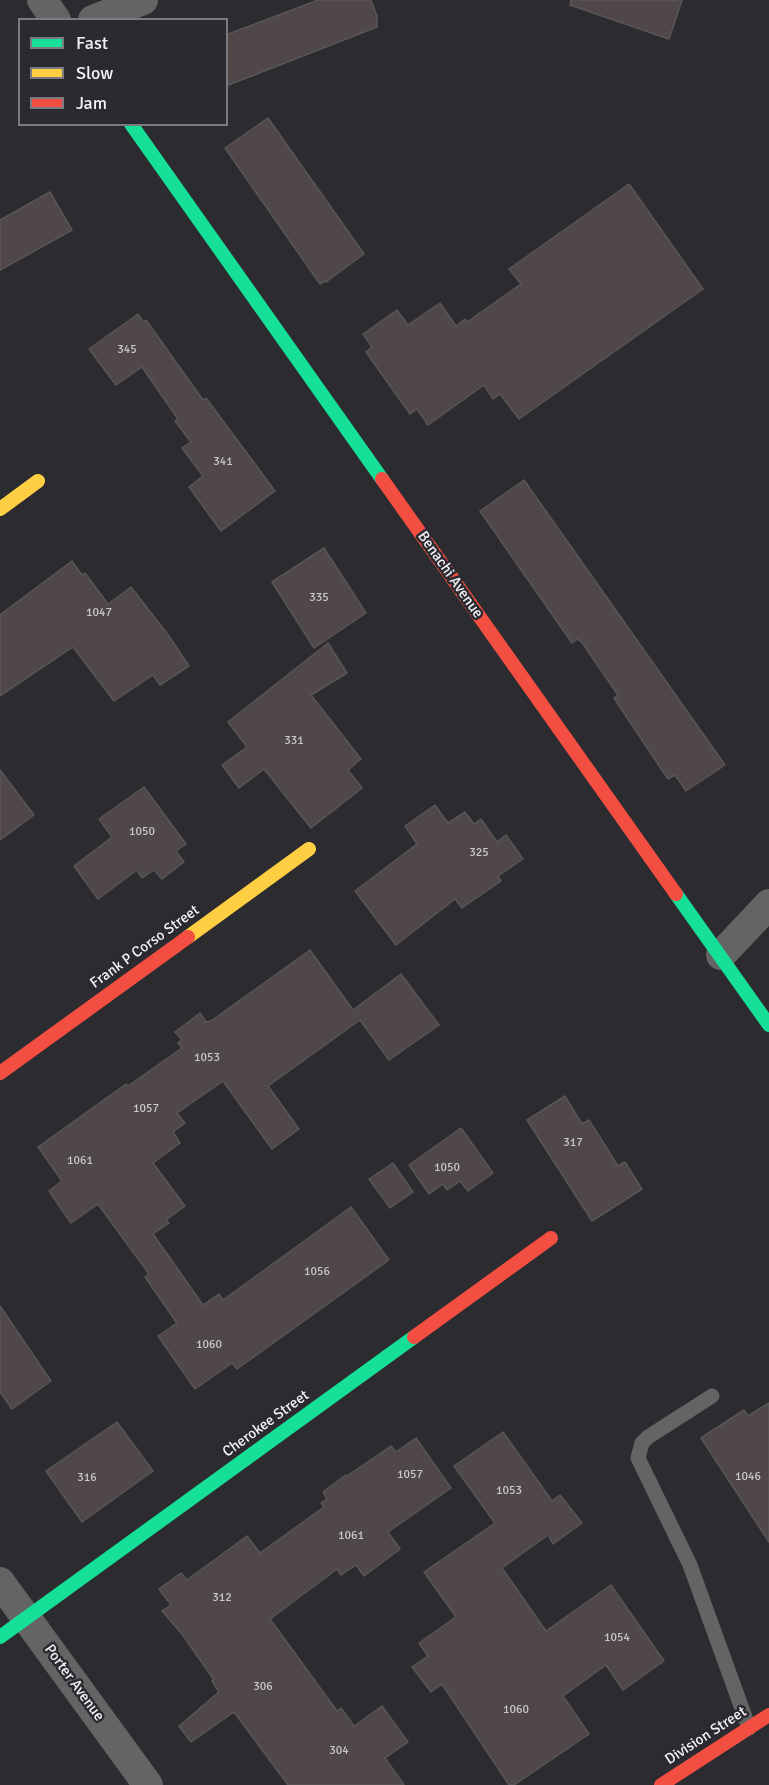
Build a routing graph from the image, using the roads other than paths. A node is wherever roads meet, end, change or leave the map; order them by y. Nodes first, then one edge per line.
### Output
1 (42, 0) edge
2 (143, 0) edge
3 (55, 18) edge
4 (98, 18) edge
5 (132, 126) edge
6 (38, 481) dead end
7 (0, 509) edge
8 (309, 849) dead end
9 (769, 904) edge
10 (721, 955) junction
11 (769, 1025) edge
12 (0, 1073) edge
13 (551, 1238) dead end
14 (712, 1396) dead end
15 (0, 1582) edge
16 (26, 1618) junction
17 (0, 1637) edge
18 (769, 1715) edge
19 (749, 1728) junction
20 (147, 1785) edge
21 (661, 1785) edge

1 - 3 street
2 - 4 street
5 - 10 street, Benachi Avenue
6 - 7 street
8 - 12 street, Frank P Corso Street
9 - 10 street
10 - 11 street, Benachi Avenue
13 - 16 street, Cherokee Street
14 - 19 lane
15 - 16 street, Porter Avenue
16 - 17 street, Cherokee Street
16 - 20 street, Porter Avenue
18 - 19 street, Division Street
19 - 21 street, Division Street

